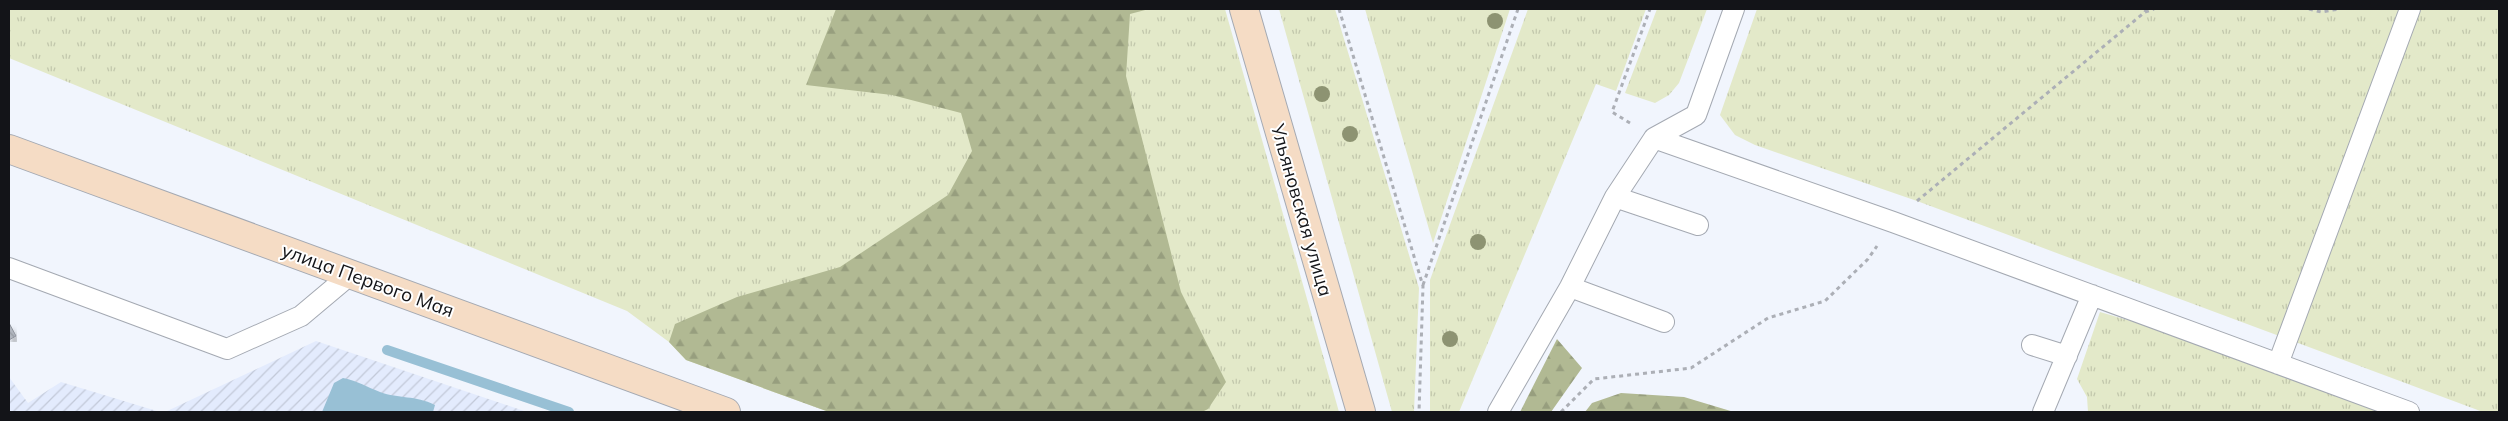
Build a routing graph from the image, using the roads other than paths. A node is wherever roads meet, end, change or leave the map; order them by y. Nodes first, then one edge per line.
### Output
1 (1244, 9) edge
2 (1734, 9) edge
3 (2410, 9) edge
4 (1654, 138) junction
5 (9, 149) edge
6 (1615, 197) junction
7 (1698, 225) dead end
8 (9, 268) edge
9 (351, 274) junction
10 (1570, 287) junction
11 (2092, 295) junction
12 (1664, 322) dead end
13 (2032, 344) dead end
14 (2067, 356) junction
15 (2278, 364) junction
16 (2386, 408) edge
17 (726, 412) edge
18 (1361, 412) edge
19 (1498, 412) edge
20 (2043, 412) edge
21 (2409, 412) edge

1 - 18 street, Ульяновская улица
2 - 4 lane
3 - 15 lane
4 - 6 lane
4 - 11 lane
5 - 9 street, улица Первого Мая
6 - 7 lane
6 - 10 lane
8 - 9 lane
9 - 17 street, улица Первого Мая
10 - 12 lane
10 - 19 lane
11 - 14 lane
11 - 15 lane
13 - 14 lane
14 - 20 lane
15 - 16 lane
16 - 21 lane

